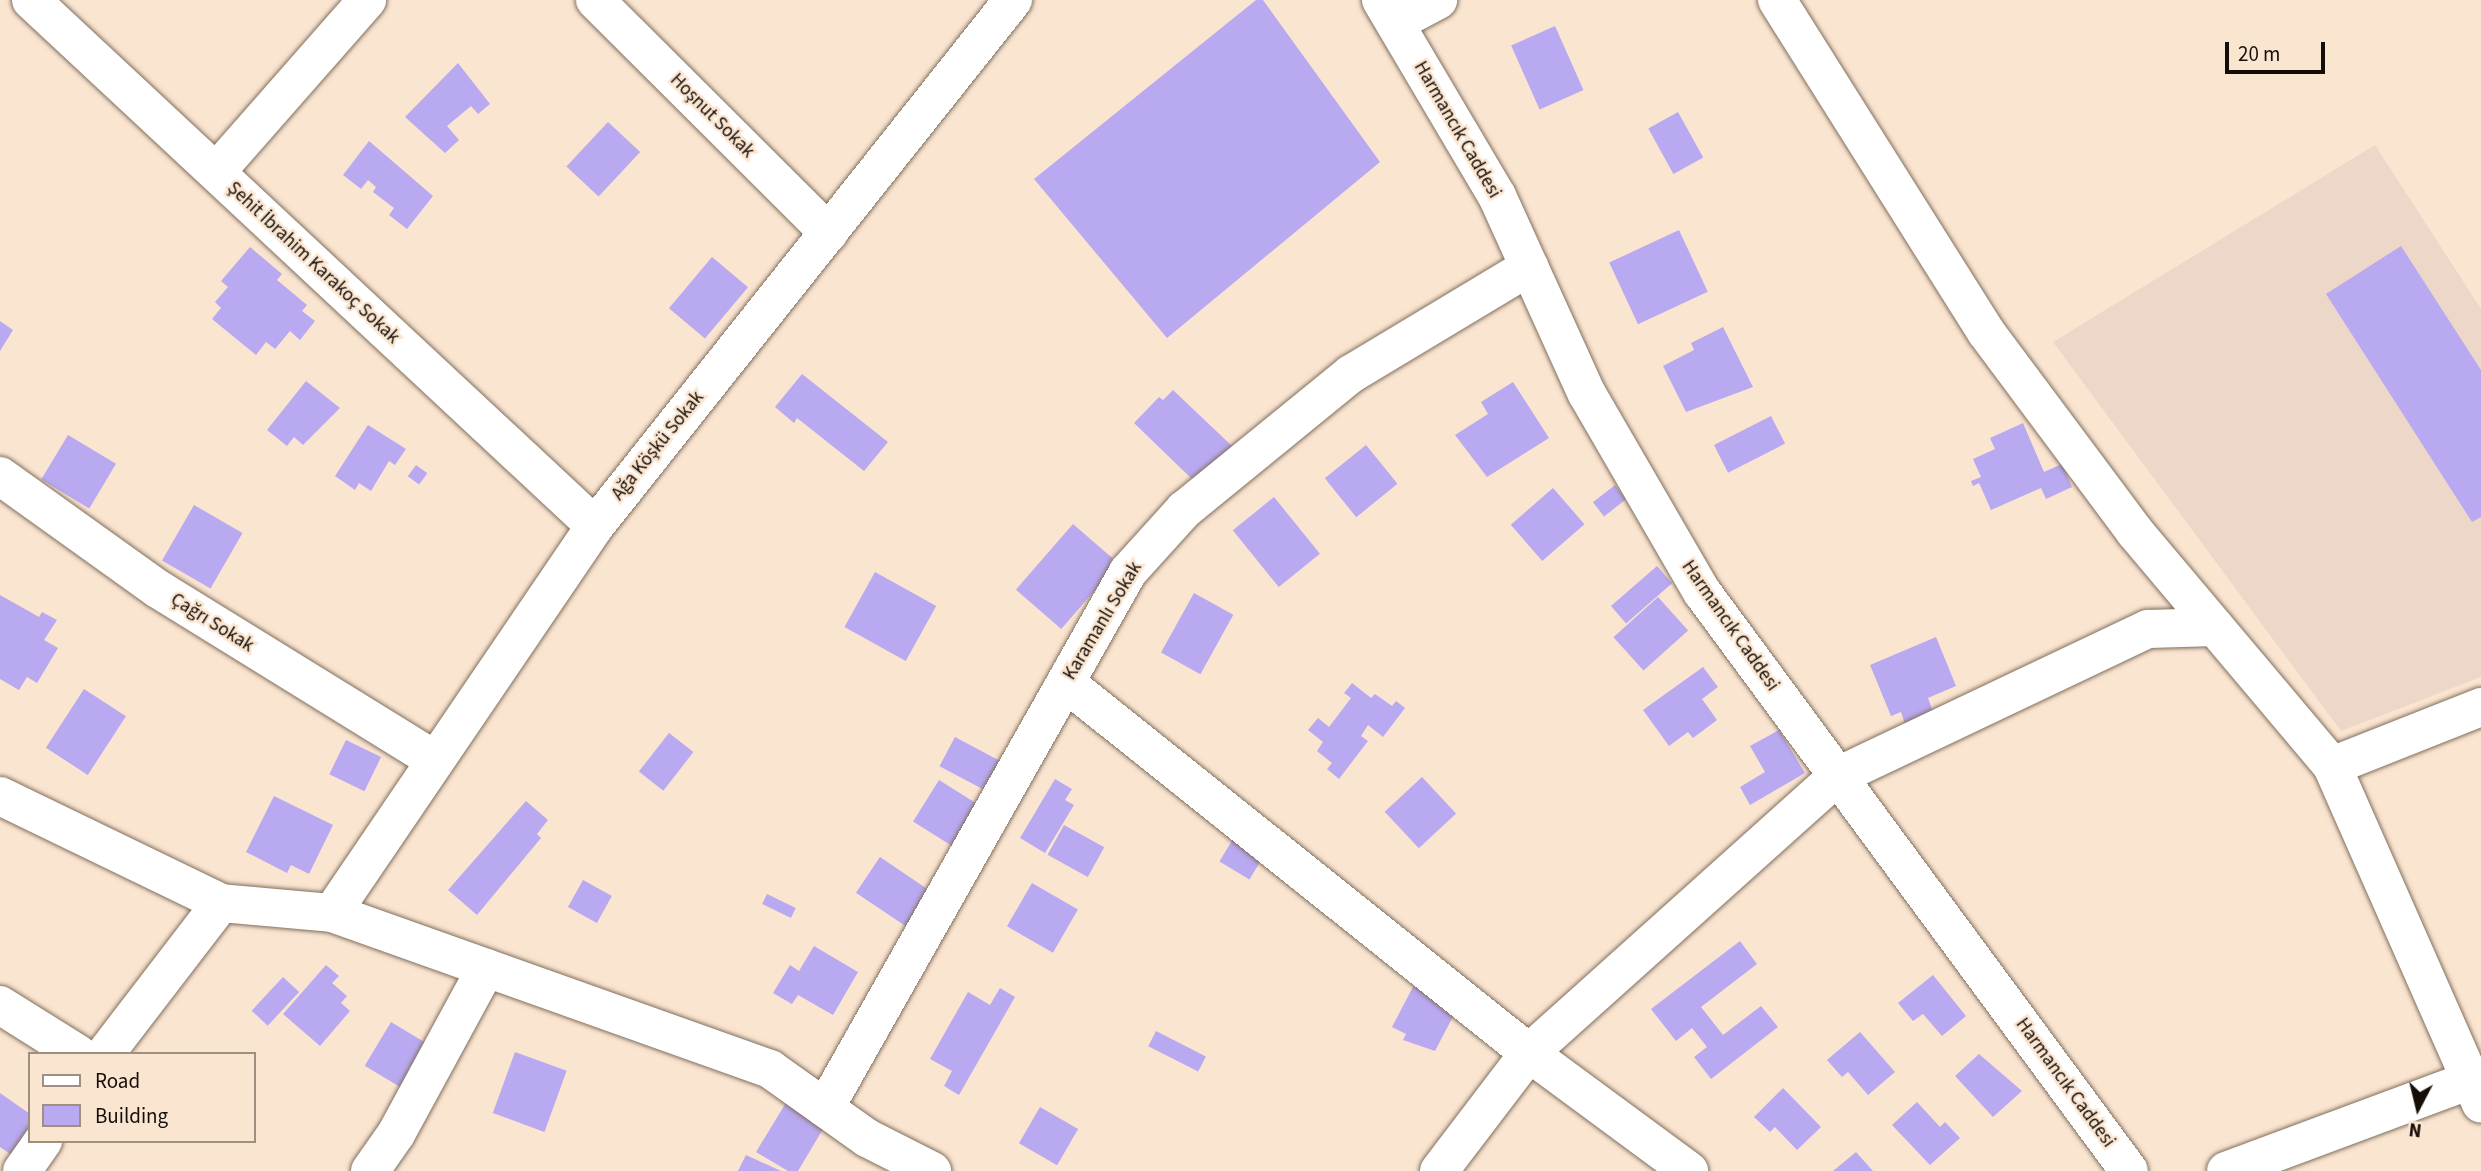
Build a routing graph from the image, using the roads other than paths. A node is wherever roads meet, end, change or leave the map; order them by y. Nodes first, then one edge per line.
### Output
1 (31, 0) edge
2 (366, 0) edge
3 (595, 0) edge
4 (1013, 0) edge
5 (1438, 0) edge
6 (1777, 0) edge
7 (1388, 12) edge
8 (215, 172) junction
9 (829, 233) junction
10 (1529, 267) junction
11 (0, 476) edge
12 (595, 526) junction
13 (2215, 627) junction
14 (1066, 683) junction
15 (2481, 707) edge
16 (433, 759) junction
17 (2332, 766) junction
18 (1838, 776) junction
19 (0, 796) edge
20 (221, 903) junction
21 (332, 913) junction
22 (486, 968) junction
23 (0, 1005) edge
24 (75, 1052) edge
25 (108, 1052) edge
26 (1529, 1053) junction
27 (2478, 1087) edge
28 (825, 1108) junction
29 (42, 1143) edge
30 (22, 1171) edge
31 (370, 1171) edge
32 (932, 1171) edge
33 (1439, 1171) edge
34 (1689, 1171) edge
35 (2129, 1171) edge
36 (2226, 1171) edge

1 - 8 street, Şehit İbrahim Karakoç Sokak
2 - 8 street
3 - 9 street, Hoşnut Sokak
4 - 9 street, Ağa Köşkü Sokak
5 - 7 street
6 - 13 street
7 - 10 street, Harmancık Caddesi
8 - 12 street, Şehit İbrahim Karakoç Sokak
9 - 12 street, Ağa Köşkü Sokak
10 - 14 street, Karamanlı Sokak
10 - 18 street, Harmancık Caddesi
11 - 16 street, Çağrı Sokak
12 - 16 street, Ağa Köşkü Sokak
13 - 17 street
13 - 18 street
14 - 26 street
14 - 28 street, Karamanlı Sokak
15 - 17 street
16 - 21 street, Ağa Köşkü Sokak
17 - 27 street
18 - 26 street
18 - 35 street, Harmancık Caddesi
19 - 20 street
20 - 21 street
20 - 25 street
21 - 22 street
22 - 28 street
22 - 31 street
23 - 24 street
26 - 33 street
26 - 34 street
27 - 36 street
28 - 32 street
29 - 30 street

